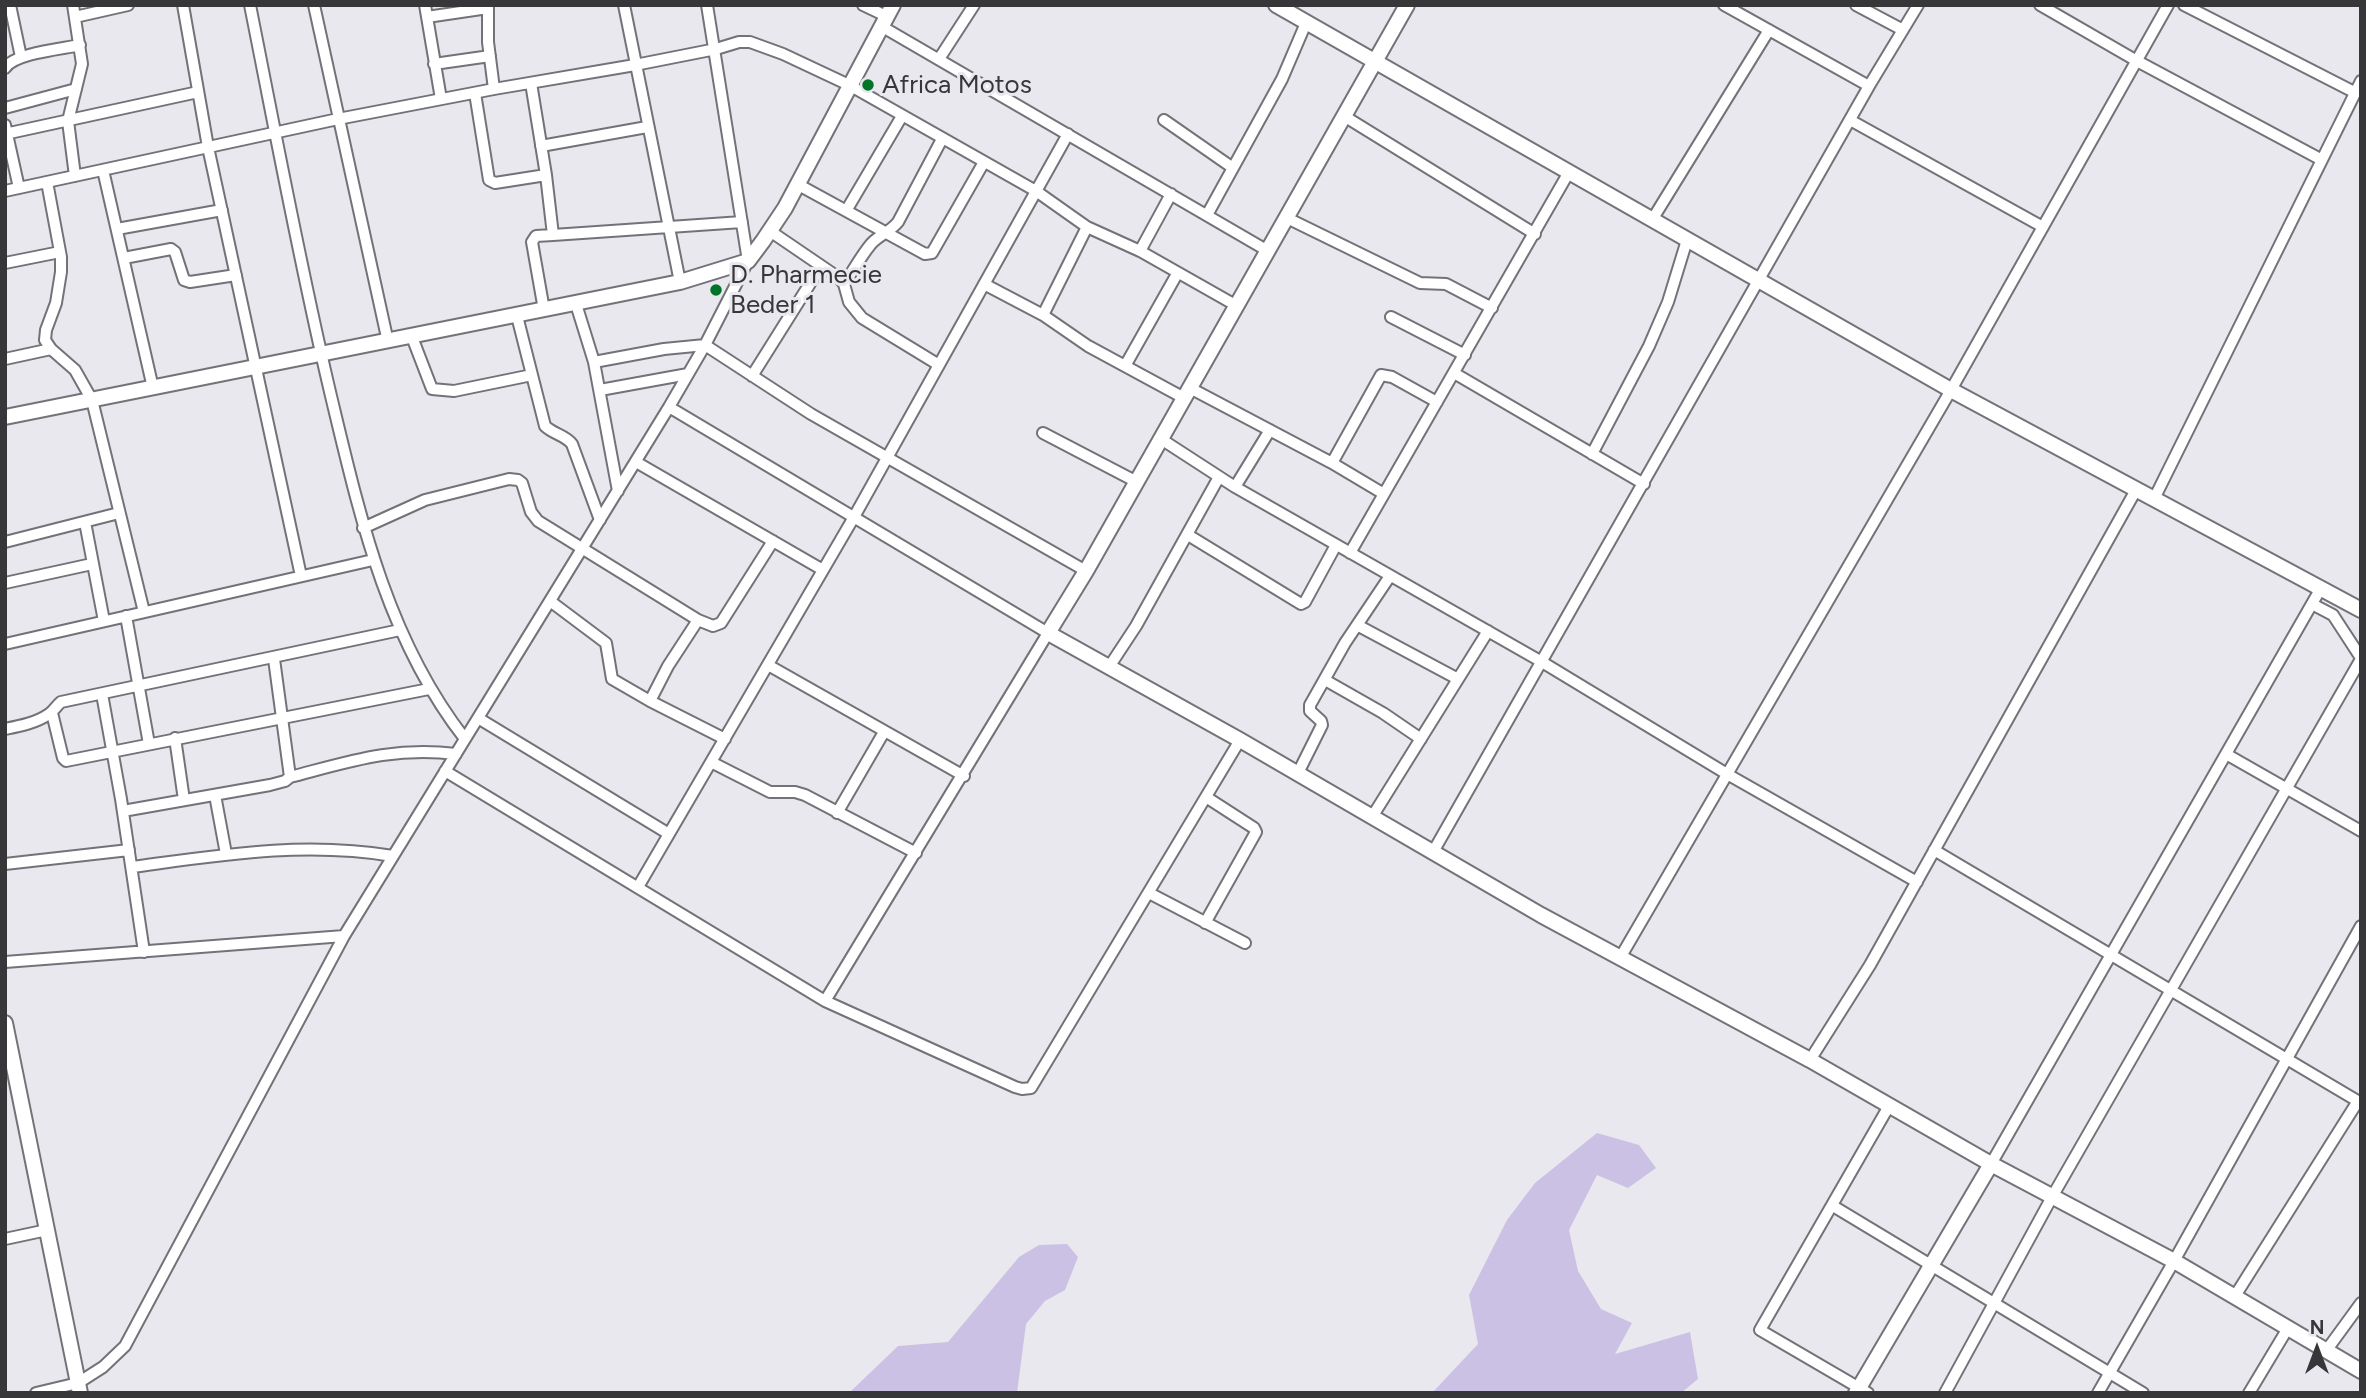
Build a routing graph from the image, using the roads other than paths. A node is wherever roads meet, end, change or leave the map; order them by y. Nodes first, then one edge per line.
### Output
1 (10, 5) edge
2 (128, 5) edge
3 (183, 5) edge
4 (250, 5) edge
5 (314, 5) edge
6 (502, 5) edge
7 (624, 5) edge
8 (707, 5) edge
9 (863, 5) edge
10 (974, 5) edge
11 (1276, 5) edge
12 (1407, 5) edge
13 (1724, 5) edge
14 (1856, 5) edge
15 (1918, 5) edge
16 (2040, 5) edge
17 (2168, 5) edge
18 (2183, 5) edge
19 (488, 8) junction
20 (74, 11) edge
21 (426, 11) edge
22 (887, 16) edge
23 (1306, 23) junction
24 (1769, 30) junction
25 (1903, 30) junction
26 (10, 33) edge
27 (80, 45) junction
28 (716, 49) junction
29 (490, 56) junction
30 (21, 57) junction
31 (939, 59) junction
32 (2137, 61) junction
33 (1374, 62) junction
34 (434, 64) junction
35 (635, 65) junction
36 (5, 68) edge
37 (2361, 81) edge
38 (531, 83) junction
39 (849, 85) junction
40 (1869, 86) junction
41 (76, 89) junction
42 (494, 89) junction
43 (198, 92) junction
44 (475, 93) junction
45 (2356, 93) junction
46 (441, 99) junction
47 (5, 108) edge
48 (902, 116) junction
49 (1344, 116) junction
50 (338, 120) junction
51 (1164, 120) dead end
52 (1850, 120) junction
53 (68, 121) junction
54 (647, 127) junction
55 (6, 131) edge
56 (275, 132) junction
57 (1068, 134) junction
58 (942, 139) junction
59 (541, 146) junction
60 (208, 147) junction
61 (2322, 160) junction
62 (984, 162) junction
63 (1233, 168) junction
64 (103, 170) junction
65 (1569, 172) junction
66 (546, 175) junction
67 (75, 176) junction
68 (47, 182) junction
69 (797, 184) junction
70 (19, 188) junction
71 (5, 191) edge
72 (1035, 191) junction
73 (1171, 194) junction
74 (222, 209) junction
75 (846, 211) junction
76 (1207, 215) junction
77 (1287, 218) junction
78 (1652, 220) junction
79 (742, 222) junction
80 (1087, 227) junction
81 (2043, 227) junction
82 (667, 228) junction
83 (117, 229) junction
84 (770, 231) junction
85 (886, 234) junction
86 (1535, 234) junction
87 (553, 236) junction
88 (1687, 240) junction
89 (1140, 251) junction
90 (1268, 251) junction
91 (60, 252) junction
92 (124, 258) junction
93 (748, 261) junction
94 (5, 262) edge
95 (821, 266) junction
96 (1177, 274) junction
97 (236, 275) junction
98 (1759, 281) junction
99 (680, 282) junction
100 (844, 284) junction
101 (984, 284) junction
102 (576, 304) junction
103 (1237, 306) junction
104 (1492, 308) junction
105 (544, 310) junction
106 (1043, 315) junction
107 (517, 316) junction
108 (1391, 317) dead end
109 (412, 337) junction
110 (388, 342) junction
111 (705, 345) junction
112 (51, 349) junction
113 (321, 353) junction
114 (1465, 355) junction
115 (5, 359) edge
116 (594, 362) junction
117 (939, 365) junction
118 (1125, 366) junction
119 (254, 367) junction
120 (1454, 373) junction
121 (688, 374) junction
122 (532, 376) junction
123 (752, 376) junction
124 (153, 388) junction
125 (600, 390) junction
126 (1951, 390) junction
127 (1187, 393) junction
128 (92, 400) junction
129 (1437, 402) junction
130 (669, 407) junction
131 (5, 417) edge
132 (1270, 430) junction
133 (1043, 433) dead end
134 (1161, 439) junction
135 (1592, 454) junction
136 (887, 458) junction
137 (636, 462) junction
138 (1332, 463) junction
139 (1219, 477) junction
140 (1137, 482) junction
141 (1644, 484) junction
142 (1235, 487) junction
143 (2136, 490) junction
144 (618, 491) junction
145 (1384, 494) junction
146 (2154, 499) junction
147 (119, 513) junction
148 (853, 517) junction
149 (600, 520) junction
150 (85, 522) junction
151 (363, 528) junction
152 (1188, 535) junction
153 (773, 541) junction
154 (5, 542) edge
155 (1336, 545) junction
156 (582, 549) junction
157 (1350, 553) junction
158 (373, 559) junction
159 (92, 564) junction
160 (823, 570) junction
161 (1086, 571) junction
162 (301, 576) junction
163 (1390, 576) junction
164 (5, 583) edge
165 (2321, 588) junction
166 (550, 601) junction
167 (2312, 604) junction
168 (2361, 610) edge
169 (144, 612) junction
170 (126, 616) junction
171 (698, 620) junction
172 (104, 621) junction
173 (1357, 625) junction
174 (400, 631) junction
175 (1488, 631) junction
176 (1048, 634) junction
177 (6, 641) edge
178 (274, 659) junction
179 (2361, 659) edge
180 (1542, 662) junction
181 (768, 665) junction
182 (1109, 667) junction
183 (1458, 679) junction
184 (1325, 680) junction
185 (139, 686) junction
186 (429, 689) junction
187 (102, 694) junction
188 (650, 701) junction
189 (52, 713) junction
190 (282, 716) junction
191 (478, 719) junction
192 (5, 729) edge
193 (884, 732) junction
194 (175, 738) junction
195 (465, 739) junction
196 (725, 739) junction
197 (1422, 739) junction
198 (1240, 740) junction
199 (149, 744) junction
200 (113, 751) junction
201 (456, 754) junction
202 (2226, 754) junction
203 (711, 762) junction
204 (445, 771) junction
205 (1727, 774) junction
206 (1297, 775) junction
207 (964, 776) junction
208 (290, 778) junction
209 (2286, 789) junction
210 (215, 795) junction
211 (1206, 797) junction
212 (184, 800) junction
213 (123, 811) junction
214 (837, 813) junction
215 (1372, 817) junction
216 (2361, 831) edge
217 (669, 835) junction
218 (129, 850) junction
219 (1934, 850) junction
220 (1433, 852) junction
221 (916, 853) junction
222 (226, 854) junction
223 (393, 856) junction
224 (5, 864) edge
225 (131, 867) junction
226 (1917, 882) junction
227 (638, 887) junction
228 (1149, 893) junction
229 (1205, 923) junction
230 (2361, 926) edge
231 (344, 936) junction
232 (1245, 943) dead end
233 (144, 952) junction
234 (2109, 956) junction
235 (1620, 958) junction
236 (5, 962) edge
237 (2171, 991) junction
238 (825, 1001) junction
239 (5, 1023) edge
240 (2286, 1059) junction
241 (1810, 1060) junction
242 (10, 1072) edge
243 (2359, 1102) edge
244 (1889, 1106) junction
245 (1990, 1164) junction
246 (2052, 1197) junction
247 (1833, 1206) junction
248 (47, 1230) junction
249 (5, 1238) edge
250 (2174, 1261) junction
251 (1932, 1264) junction
252 (2235, 1296) junction
253 (1994, 1302) junction
254 (2361, 1303) edge
255 (2288, 1328) junction
256 (2326, 1350) junction
257 (2361, 1371) edge
258 (2109, 1373) junction
259 (79, 1388) edge
260 (1861, 1391) edge
261 (36, 1393) edge
262 (1945, 1393) edge
263 (2098, 1393) edge
264 (2143, 1393) edge
265 (2249, 1393) edge

1 - 26 street
2 - 20 street
3 - 43 street
4 - 56 street
5 - 50 street
6 - 19 street
7 - 35 street
8 - 28 street
9 - 22 street
10 - 31 street
11 - 23 street
12 - 33 street
13 - 24 street
14 - 25 street
15 - 25 street
16 - 32 street
17 - 32 street
18 - 45 street
19 - 21 street
19 - 29 street
20 - 27 street
21 - 34 street
22 - 31 street
22 - 39 street
23 - 33 street
23 - 63 street
24 - 40 street
24 - 78 street
25 - 40 street
26 - 30 street
27 - 30 street
27 - 41 street
28 - 35 street
28 - 39 street
28 - 79 street
29 - 34 street
29 - 42 street
30 - 36 street
31 - 57 street
32 - 61 street
32 - 81 street
33 - 49 street
33 - 65 street
34 - 46 street
35 - 38 street
35 - 54 street
37 - 45 street
38 - 42 street
38 - 59 street
39 - 48 street
39 - 69 street
40 - 52 street
41 - 47 street
41 - 53 street
42 - 44 street
43 - 53 street
43 - 60 street
44 - 46 street
44 - 66 street
45 - 61 street
46 - 50 street
48 - 58 street
48 - 75 street
49 - 77 street
49 - 86 street
50 - 56 street
50 - 110 street
51 - 63 street
52 - 81 street
52 - 98 street
53 - 55 street
53 - 67 street
54 - 59 street
54 - 82 street
55 - 70 street
56 - 60 street
56 - 113 street
57 - 72 street
57 - 73 street
58 - 62 street
58 - 85 street
59 - 66 street
60 - 64 street
60 - 74 street
61 - 146 street
62 - 72 street
62 - 85 street
63 - 76 street
64 - 67 street
64 - 83 street
65 - 78 street
65 - 86 street
66 - 87 street
67 - 68 street
68 - 70 street
68 - 91 street
69 - 75 street
69 - 84 street
70 - 71 street
72 - 80 street
72 - 101 street
73 - 76 street
73 - 89 street
74 - 83 street
74 - 97 street
75 - 85 street
76 - 90 street
77 - 90 street
77 - 104 street
78 - 88 street
79 - 82 street
79 - 93 street
80 - 89 street
80 - 106 street
81 - 126 street
82 - 87 street
82 - 99 street
83 - 92 street
84 - 93 street
84 - 95 street
85 - 100 street
86 - 104 street
87 - 105 street
88 - 98 street
88 - 135 street
89 - 96 street
90 - 103 street
91 - 94 street
91 - 112 street
92 - 97 street
92 - 124 street
93 - 99 street
93 - 111 street
95 - 100 street
95 - 123 street
96 - 103 street
96 - 118 street
97 - 119 street
98 - 126 street
98 - 141 street
99 - 102 street
100 - 117 street
101 - 106 street
101 - 117 street
102 - 105 street
102 - 116 street
103 - 127 street
104 - 114 street
105 - 107 street
106 - 118 street
107 - 109 street
107 - 122 street
108 - 114 street
109 - 110 street
109 - 122 street
110 - 113 street
111 - 116 street
111 - 121 street
111 - 123 street
112 - 115 street
112 - 128 street
113 - 119 street
113 - 151 street
114 - 120 street
116 - 125 street
117 - 136 street
118 - 127 street
119 - 124 street
119 - 162 street
120 - 129 street
120 - 135 street
121 - 125 street
121 - 130 street
122 - 149 street
123 - 136 street
124 - 128 street
125 - 144 street
126 - 143 street
126 - 205 street
127 - 132 street
127 - 134 street
128 - 131 street
128 - 147 street
129 - 138 street
129 - 145 street
130 - 137 street
130 - 148 street
132 - 138 street
132 - 142 street
133 - 140 street
134 - 139 street
134 - 140 street
135 - 141 street
136 - 148 street
136 - 161 street
137 - 144 street
137 - 153 street
138 - 145 street
139 - 142 street
139 - 152 street
140 - 161 street
141 - 180 street
142 - 155 street
143 - 146 street
143 - 219 street
144 - 149 street
145 - 157 street
146 - 165 street
147 - 150 street
147 - 169 street
148 - 160 street
148 - 176 street
149 - 156 street
150 - 154 street
150 - 159 street
151 - 156 street
151 - 158 street
152 - 155 street
152 - 182 street
153 - 160 street
153 - 171 street
155 - 157 street
156 - 166 street
156 - 171 street
157 - 163 street
158 - 162 street
158 - 174 street
159 - 164 street
159 - 172 street
160 - 181 street
161 - 176 street
162 - 169 street
163 - 173 street
163 - 175 street
165 - 167 street
165 - 168 street
166 - 188 street
166 - 191 street
167 - 179 street
167 - 202 street
169 - 170 street
170 - 172 street
170 - 185 street
171 - 188 street
172 - 177 street
173 - 183 street
173 - 184 street
174 - 178 street
174 - 186 street
175 - 180 street
175 - 183 street
176 - 182 street
176 - 207 street
178 - 185 street
178 - 190 street
179 - 209 street
180 - 205 street
180 - 220 street
181 - 193 street
181 - 196 street
182 - 198 street
183 - 197 street
184 - 197 street
184 - 206 street
185 - 187 street
185 - 199 street
186 - 190 street
186 - 195 street
187 - 189 street
187 - 200 street
188 - 196 street
189 - 192 street
189 - 200 street
190 - 194 street
190 - 208 street
191 - 195 street
191 - 217 street
193 - 207 street
193 - 214 street
194 - 199 street
194 - 212 street
195 - 201 street
196 - 203 street
197 - 215 street
198 - 206 street
198 - 211 street
199 - 200 street
200 - 213 street
201 - 204 street
201 - 208 street
202 - 209 street
202 - 234 street
203 - 214 street
203 - 217 street
204 - 223 street
204 - 227 street
205 - 226 street
205 - 235 street
206 - 215 street
207 - 221 street
208 - 210 street
209 - 216 street
209 - 237 street
210 - 212 street
210 - 222 street
211 - 228 street
211 - 229 street
212 - 213 street
213 - 218 street
214 - 221 street
215 - 220 street
217 - 227 street
218 - 224 street
218 - 225 street
219 - 226 street
219 - 234 street
220 - 235 street
221 - 238 street
222 - 223 street
222 - 225 street
223 - 231 street
225 - 233 street
226 - 241 street
227 - 238 street
228 - 229 street
228 - 238 street
229 - 232 street
230 - 240 street
231 - 233 street
231 - 259 street
233 - 236 street
234 - 237 street
234 - 245 street
235 - 241 street
237 - 240 street
237 - 246 street
239 - 242 street
240 - 243 street
240 - 250 street
241 - 244 street
242 - 248 street
243 - 252 street
244 - 245 street
244 - 247 street
245 - 246 street
245 - 251 street
246 - 250 street
246 - 253 street
247 - 251 street
247 - 260 street
248 - 249 street
248 - 259 street
250 - 252 street
250 - 258 street
251 - 253 street
251 - 260 street
252 - 255 street
253 - 258 street
253 - 262 street
254 - 256 street
255 - 256 street
255 - 265 street
256 - 257 street
258 - 263 street
258 - 264 street
259 - 261 street

